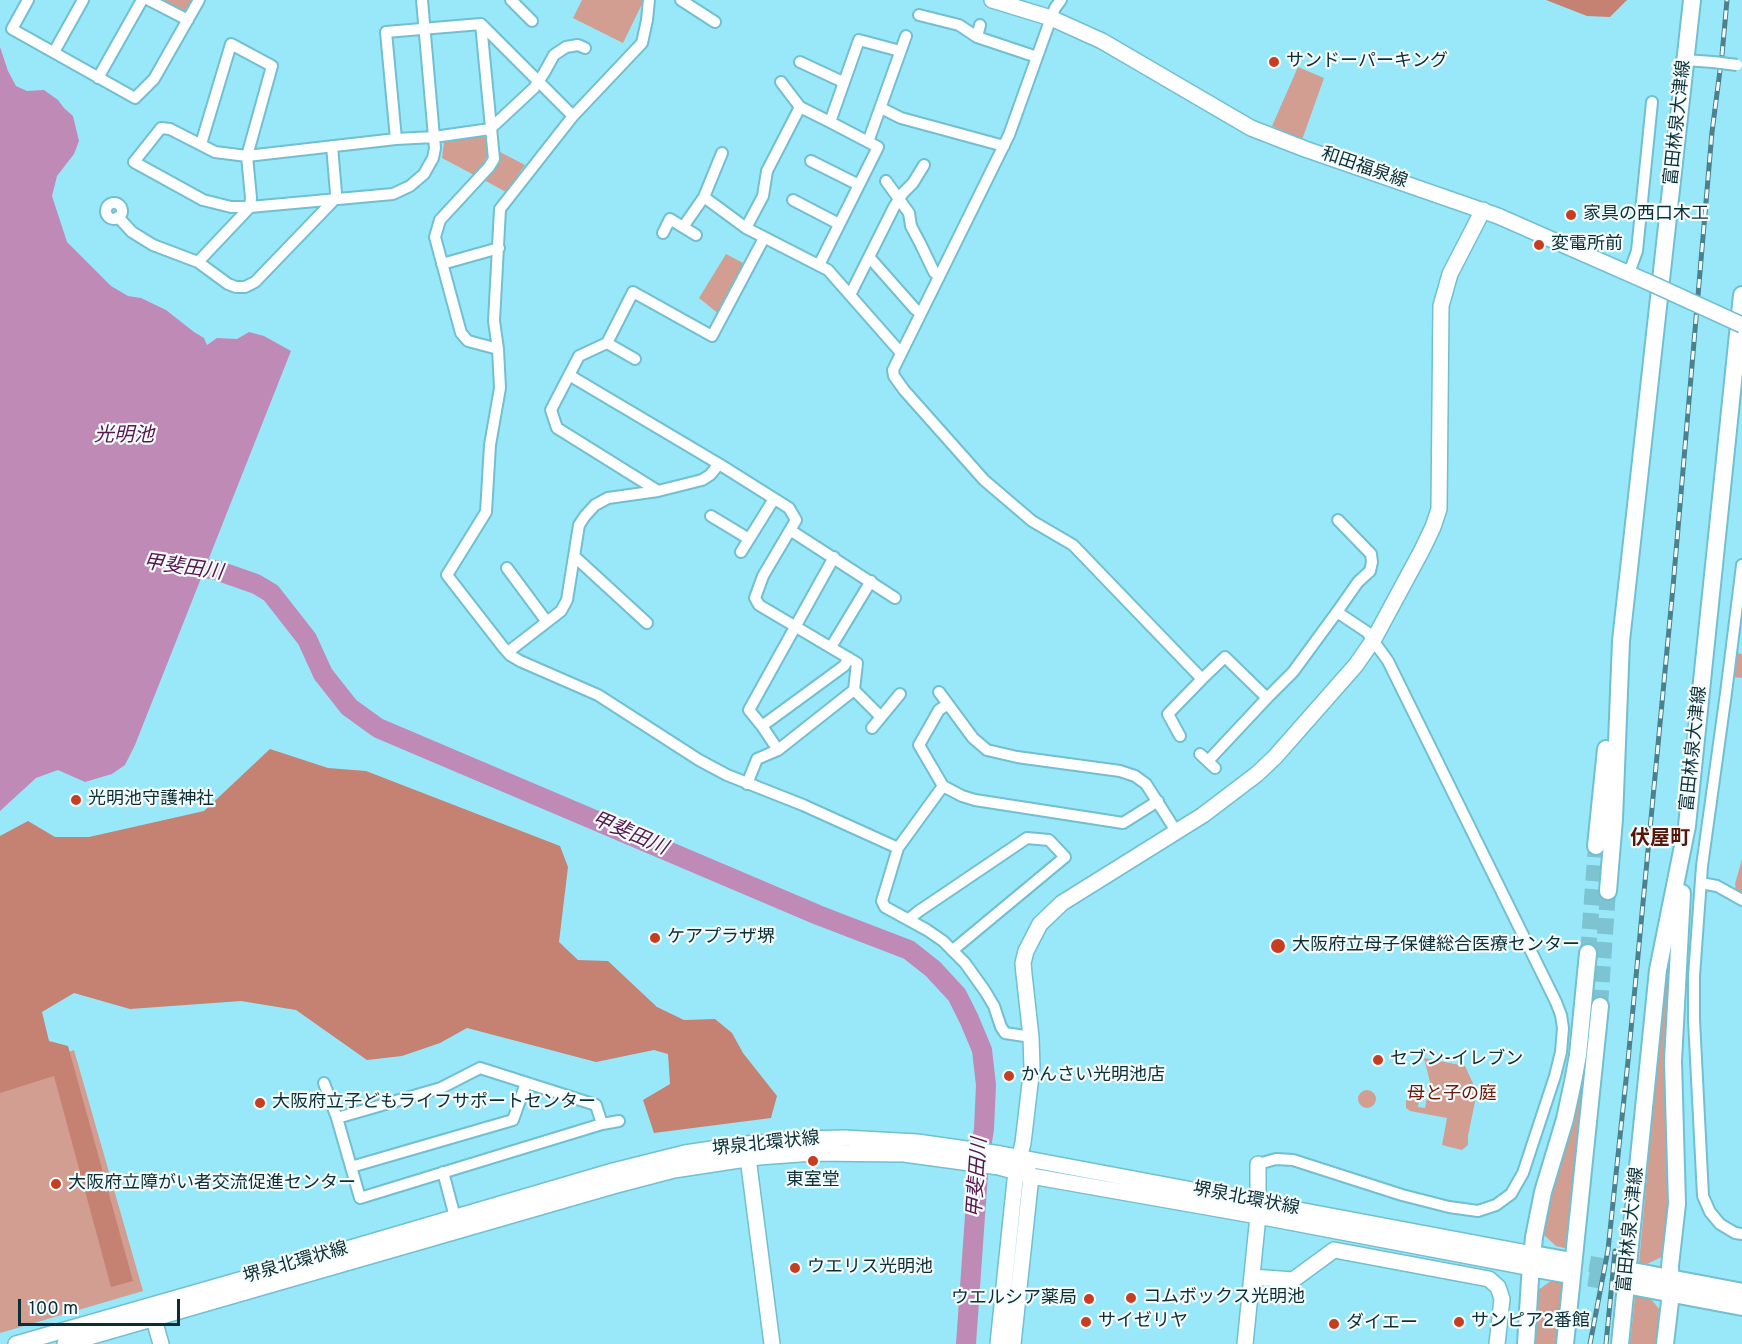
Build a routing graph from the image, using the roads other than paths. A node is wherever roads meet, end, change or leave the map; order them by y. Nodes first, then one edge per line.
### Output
1 (28, 0) edge
2 (83, 0) edge
3 (142, 0) edge
4 (149, 0) edge
5 (199, 0) edge
6 (422, 0) edge
7 (511, 0) edge
8 (649, 0) edge
9 (681, 0) edge
10 (992, 0) edge
11 (1061, 0) edge
12 (1692, 0) edge
13 (926, 14) dead end
14 (1051, 18) junction
15 (188, 20) junction
16 (532, 21) dead end
17 (716, 22) dead end
18 (481, 24) junction
19 (980, 26) dead end
20 (425, 28) junction
21 (906, 36) dead end
22 (977, 37) junction
23 (585, 48) dead end
24 (900, 51) junction
25 (54, 52) junction
26 (1037, 57) junction
27 (1685, 60) junction
28 (800, 62) dead end
29 (1740, 65) edge
30 (98, 78) junction
31 (539, 80) junction
32 (781, 82) dead end
33 (843, 82) junction
34 (1652, 102) dead end
35 (800, 107) junction
36 (881, 108) junction
37 (573, 116) junction
38 (830, 122) junction
39 (490, 129) junction
40 (434, 137) junction
41 (396, 139) junction
42 (868, 142) junction
43 (201, 144) junction
44 (332, 146) junction
45 (1004, 146) junction
46 (722, 153) dead end
47 (247, 156) junction
48 (811, 161) dead end
49 (924, 165) dead end
50 (886, 181) dead end
51 (859, 185) junction
52 (704, 197) junction
53 (335, 199) junction
54 (899, 199) junction
55 (793, 200) dead end
56 (250, 207) junction
57 (1483, 210) junction
58 (118, 217) dead end
59 (839, 225) junction
60 (683, 227) junction
61 (746, 228) junction
62 (663, 233) dead end
63 (696, 235) dead end
64 (764, 238) junction
65 (499, 248) junction
66 (870, 258) junction
67 (198, 262) junction
68 (442, 264) junction
69 (819, 265) junction
70 (1629, 273) junction
71 (939, 277) junction
72 (850, 295) junction
73 (1742, 295) edge
74 (921, 313) junction
75 (1742, 326) edge
76 (607, 343) junction
77 (498, 349) junction
78 (901, 353) junction
79 (635, 359) dead end
80 (569, 375) junction
81 (719, 464) junction
82 (657, 491) junction
83 (774, 499) junction
84 (711, 516) dead end
85 (1340, 527) dead end
86 (790, 530) junction
87 (749, 539) junction
88 (741, 552) dead end
89 (574, 556) junction
90 (834, 557) junction
91 (1742, 565) edge
92 (507, 568) dead end
93 (871, 580) junction
94 (895, 598) dead end
95 (1337, 612) junction
96 (547, 622) junction
97 (647, 623) dead end
98 (795, 626) junction
99 (1374, 639) junction
100 (1621, 641) junction
101 (831, 647) junction
102 (508, 652) junction
103 (849, 658) junction
104 (1202, 679) junction
105 (854, 690) junction
106 (939, 692) dead end
107 (900, 694) dead end
108 (1268, 698) junction
109 (948, 704) junction
110 (881, 717) junction
111 (762, 726) junction
112 (872, 728) dead end
113 (1180, 736) dead end
114 (778, 750) junction
115 (1208, 761) dead end
116 (747, 784) junction
117 (943, 786) junction
118 (1158, 801) junction
119 (1687, 826) junction
120 (1176, 831) junction
121 (1596, 846) tunnel mouth
122 (898, 848) junction
123 (1701, 883) junction
124 (1608, 891) tunnel mouth
125 (1742, 900) edge
126 (909, 919) junction
127 (953, 950) junction
128 (1588, 953) tunnel mouth
129 (1600, 1006) tunnel mouth
130 (1031, 1037) junction
131 (324, 1083) dead end
132 (526, 1083) junction
133 (337, 1118) junction
134 (619, 1120) dead end
135 (602, 1124) junction
136 (747, 1151) junction
137 (1258, 1164) joint
138 (351, 1167) junction
139 (1023, 1168) junction
140 (443, 1172) junction
141 (1258, 1209) junction
142 (455, 1217) junction
143 (1742, 1234) edge
144 (1532, 1261) junction
145 (1566, 1267) tunnel mouth
146 (1251, 1277) junction
147 (1637, 1280) tunnel mouth
148 (1670, 1286) junction
149 (1742, 1292) edge
150 (1742, 1307) edge
151 (152, 1312) junction
152 (15, 1344) edge
153 (65, 1344) edge
154 (161, 1344) edge
155 (772, 1344) edge
156 (998, 1344) edge
157 (1013, 1344) edge
158 (1245, 1344) edge
159 (1497, 1344) edge
160 (1526, 1344) edge
161 (1565, 1344) edge
162 (1620, 1344) edge
163 (1665, 1344) edge

1 - 25 street
2 - 25 street
3 - 30 street
4 - 15 street
5 - 15 street
6 - 20 street
7 - 16 street
8 - 37 street
9 - 17 street
10 - 14 main road, 和田福泉線
11 - 14 street
12 - 27 main road, 富田林泉大津線
13 - 22 street
14 - 26 street
14 - 57 main road, 和田福泉線
15 - 30 street
18 - 20 street
18 - 31 street
18 - 39 street
19 - 22 street
20 - 40 street
20 - 41 street
21 - 24 street
22 - 26 street
23 - 31 street
24 - 33 street
24 - 36 street
25 - 30 street
26 - 45 street
27 - 29 street, bridge
27 - 100 main road, 富田林泉大津線
28 - 33 street
31 - 37 street
31 - 39 street
32 - 35 street
33 - 38 street
34 - 70 street
35 - 38 street
35 - 61 street
36 - 42 street
36 - 45 street
37 - 65 street
38 - 42 street
39 - 40 street
39 - 68 street
40 - 41 street
40 - 53 street
41 - 44 street
42 - 51 street
43 - 47 street
43 - 47 street
43 - 56 street
44 - 47 street
44 - 53 street
45 - 71 street
46 - 52 street
47 - 56 street
48 - 51 street
49 - 54 street
50 - 54 street
51 - 59 street
52 - 60 street
52 - 61 street
53 - 56 street
53 - 67 street
54 - 66 street
54 - 71 street
55 - 59 street
56 - 67 street
57 - 70 main road, 和田福泉線
57 - 99 main road
58 - 67 street
59 - 69 street
60 - 62 street
60 - 63 street
61 - 64 street
64 - 69 street
64 - 76 street
65 - 68 street
65 - 77 street
66 - 72 street
66 - 74 street
68 - 77 street
69 - 72 street
70 - 75 main road, 和田福泉線, bridge
71 - 74 street
72 - 78 street
73 - 119 main road, 富田林泉大津線
74 - 78 street
76 - 79 street
76 - 80 street
77 - 102 street
78 - 104 street
80 - 81 street
80 - 82 street
81 - 82 street
81 - 83 street
82 - 89 street
83 - 86 street
83 - 87 street
84 - 87 street
85 - 95 street
86 - 90 street
86 - 98 street
87 - 88 street
89 - 96 street
89 - 97 street
90 - 93 street
90 - 98 street
91 - 123 street
92 - 96 street
93 - 94 street
93 - 101 street
95 - 99 street
95 - 108 street
96 - 102 street
98 - 101 street
98 - 111 street
99 - 120 main road
99 - 137 street
100 - 121 main road
100 - 124 main road, 富田林泉大津線
101 - 103 street
102 - 116 street
103 - 105 street
103 - 111 street
104 - 108 street
104 - 113 street
105 - 110 street
105 - 114 street
106 - 109 street
107 - 110 street
108 - 115 street
109 - 117 street
109 - 118 street
110 - 112 street
111 - 114 street
114 - 116 street
116 - 122 street
117 - 118 street
117 - 122 street
118 - 120 street
119 - 148 main road
119 - 162 main road, 富田林泉大津線
120 - 130 main road
122 - 126 street
123 - 125 street
123 - 143 street
126 - 127 street
126 - 127 street
127 - 130 street
128 - 144 main road
129 - 161 main road
130 - 139 main road
131 - 133 street
132 - 133 street
132 - 135 street
132 - 138 street
133 - 138 street
134 - 135 street
135 - 140 street
136 - 139 main road, 堺泉北環状線
136 - 142 main road, 堺泉北環状線
136 - 151 main road, 堺泉北環状線
136 - 155 main road
137 - 141 main road
138 - 140 street
139 - 141 main road, 堺泉北環状線
139 - 141 main road, 堺泉北環状線
139 - 156 main road
139 - 157 main road
140 - 142 street
141 - 144 main road, 堺泉北環状線
141 - 146 main road
142 - 151 main road, 堺泉北環状線
144 - 145 main road
144 - 160 main road
146 - 158 main road
146 - 159 main road
147 - 148 main road, 富田林泉大津線
148 - 149 main road, 富田林泉大津線
148 - 150 main road, 富田林泉大津線
148 - 163 main road
151 - 152 main road, 堺泉北環状線
151 - 153 main road, 堺泉北環状線
151 - 154 main road

